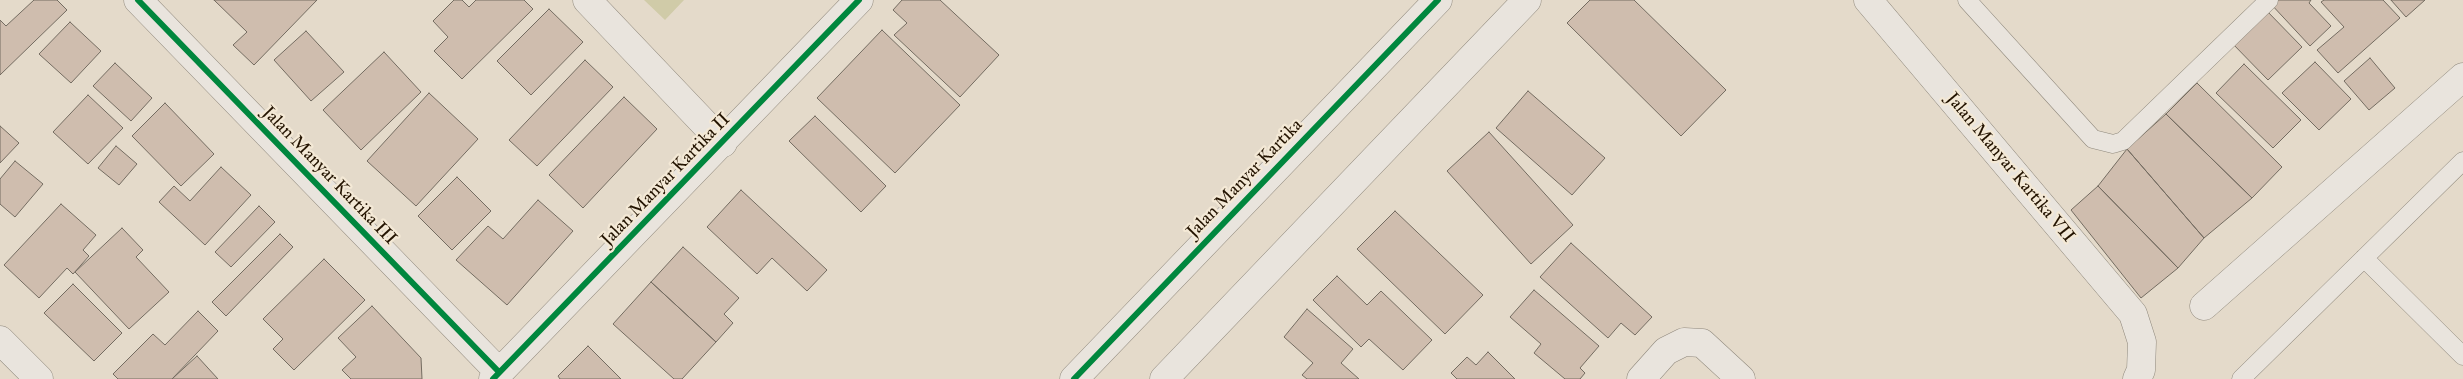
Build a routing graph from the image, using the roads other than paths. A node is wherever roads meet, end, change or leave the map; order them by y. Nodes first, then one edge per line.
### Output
1 (138, 0) edge
2 (587, 0) edge
3 (859, 0) edge
4 (1438, 0) edge
5 (1527, 0) edge
6 (1868, 0) edge
7 (1967, 0) edge
8 (2269, 0) edge
9 (2463, 78) edge
10 (723, 143) junction
11 (2463, 161) edge
12 (2364, 258) junction
13 (2204, 306) dead end
14 (0, 340) edge
15 (2463, 356) edge
16 (496, 376) edge
17 (38, 379) edge
18 (1074, 379) edge
19 (1164, 379) edge
20 (1641, 379) edge
21 (1741, 379) edge
22 (2137, 379) edge
23 (2241, 379) edge

1 - 16 street, Jalan Manyar Kartika III
2 - 10 street
3 - 10 street, Jalan Manyar Kartika II
4 - 18 street, Jalan Manyar Kartika
5 - 19 street
6 - 22 street, Jalan Manyar Kartika VII
7 - 8 lane
9 - 13 street
10 - 16 street, Jalan Manyar Kartika II
11 - 12 lane
12 - 15 lane
12 - 23 lane
14 - 17 street
20 - 21 street

